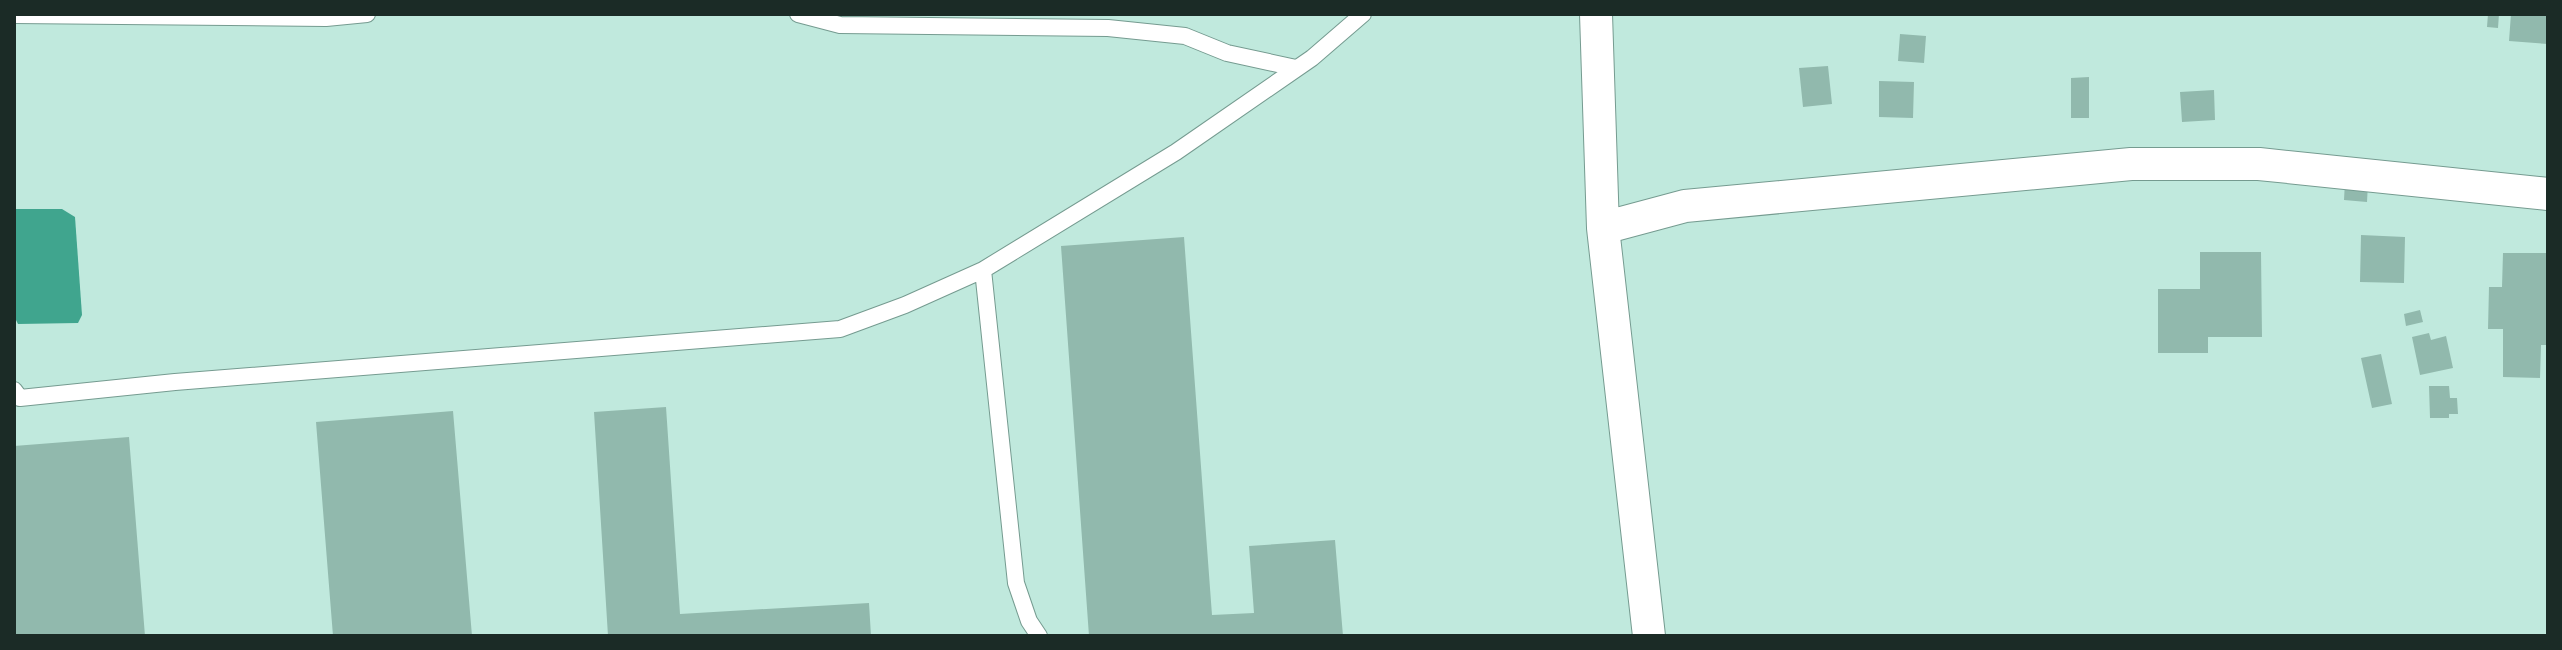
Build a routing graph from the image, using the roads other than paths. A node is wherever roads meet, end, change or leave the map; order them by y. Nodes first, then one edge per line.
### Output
1 (367, 14) edge
2 (798, 14) edge
3 (1363, 14) edge
4 (1596, 14) edge
5 (14, 15) edge
6 (1296, 68) junction
7 (2548, 194) edge
8 (1603, 228) junction
9 (983, 270) junction
10 (14, 390) edge
11 (1039, 636) edge
12 (1649, 636) edge

1 - 5 lane
2 - 6 lane
3 - 6 lane
4 - 8 street
6 - 9 lane
7 - 8 street
8 - 12 street
9 - 10 lane
9 - 11 lane

